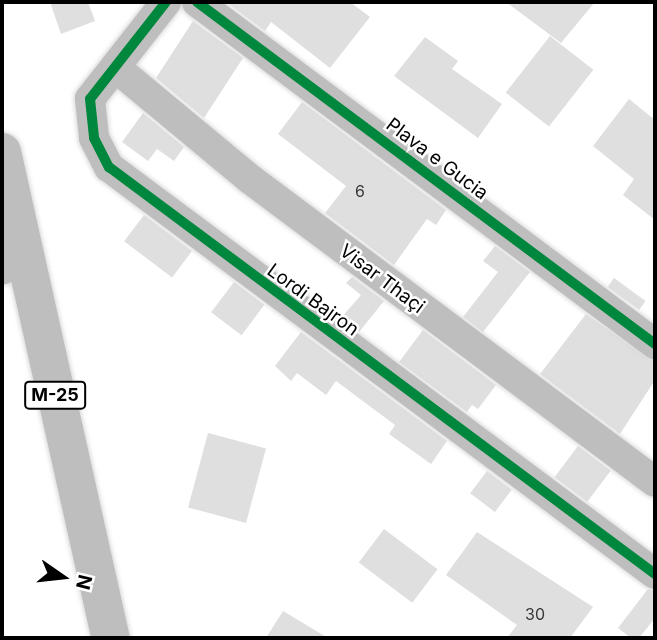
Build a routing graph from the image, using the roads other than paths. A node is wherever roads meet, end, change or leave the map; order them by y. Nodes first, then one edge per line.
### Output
1 (166, 2) edge
2 (197, 2) edge
3 (115, 67) junction
4 (2, 152) edge
5 (12, 257) edge
6 (655, 344) edge
7 (655, 482) edge
8 (655, 574) edge
9 (111, 638) edge

1 - 3 street, Lordi Bajron
2 - 6 street, Plava e Gucia
3 - 7 street, Visar Thaçi
3 - 8 street, Lordi Bajron
4 - 5 main road, M-25
5 - 9 main road, M-25

